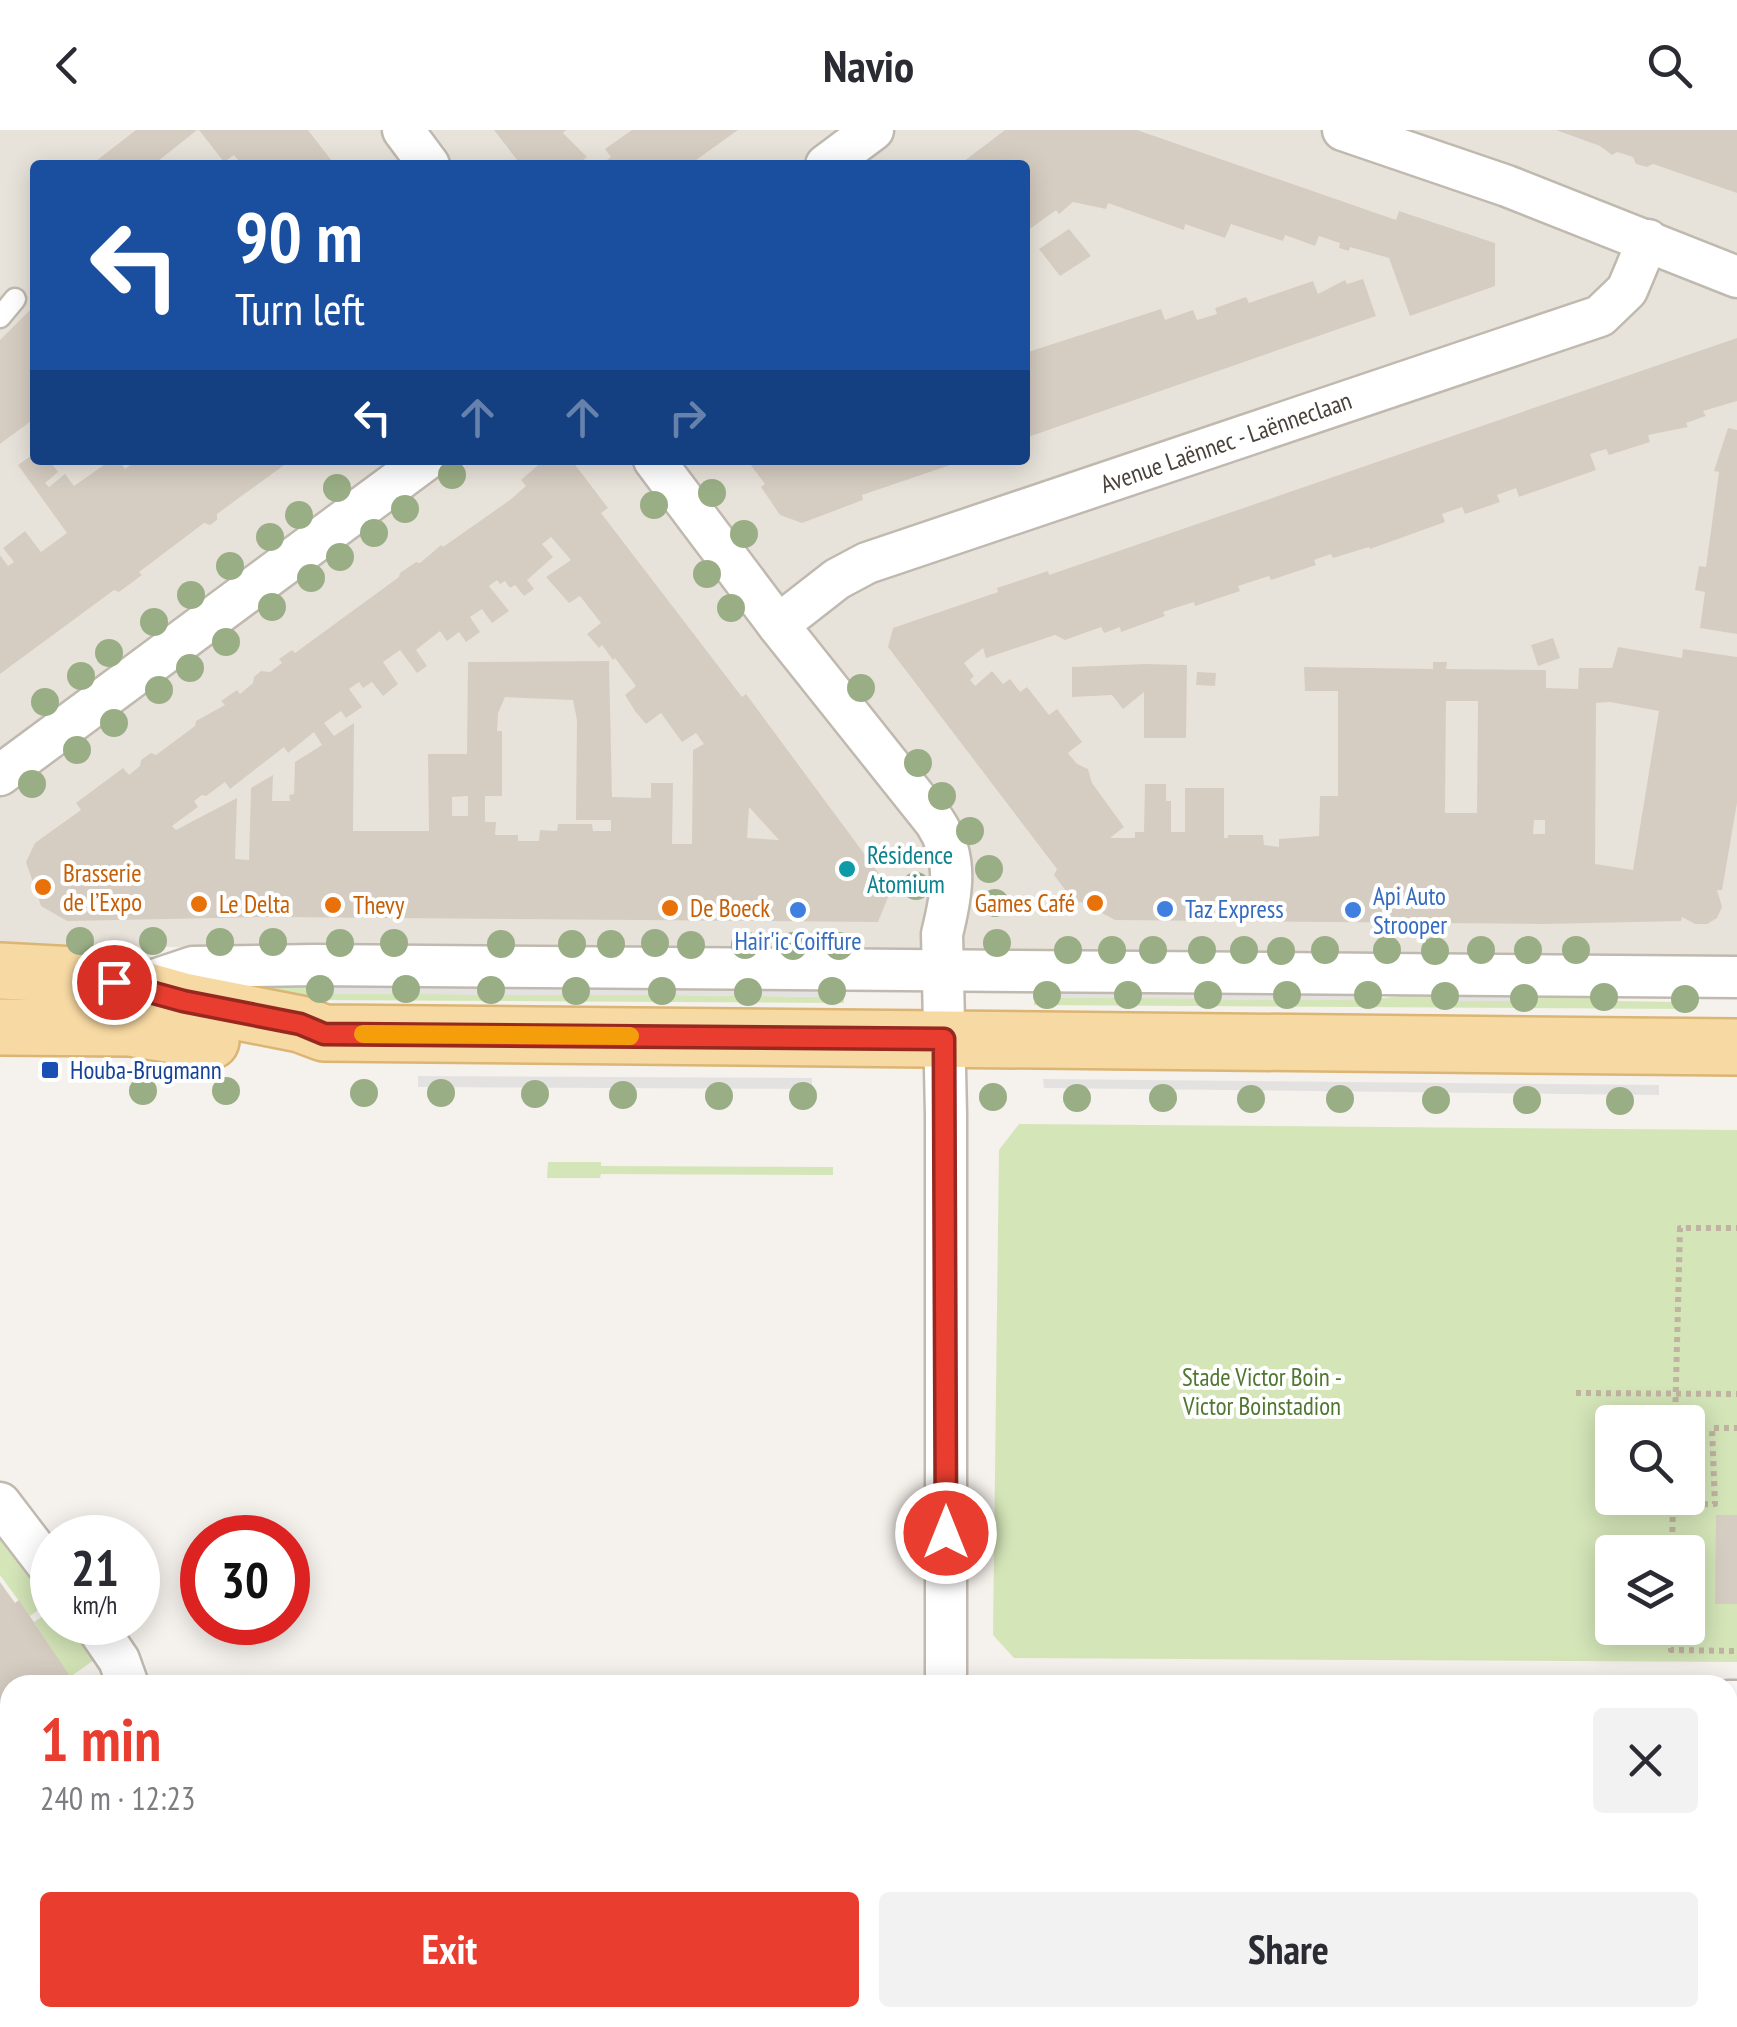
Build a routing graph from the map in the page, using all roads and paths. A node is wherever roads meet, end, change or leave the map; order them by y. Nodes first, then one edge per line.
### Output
1 (402, 130) edge
2 (873, 130) edge
3 (1343, 130) edge
4 (426, 160) edge
5 (833, 160) edge
6 (1648, 240) junction
7 (1737, 276) edge
8 (16, 299) dead end
9 (0, 317) edge
10 (419, 465) edge
11 (658, 465) edge
12 (778, 625) junction
13 (0, 775) edge
14 (3, 960) edge
15 (943, 971) junction
16 (1737, 978) edge
17 (133, 987) junction
18 (0, 1027) edge
19 (324, 1034) junction
20 (944, 1039) junction
21 (1737, 1047) edge
22 (1737, 1228) edge
23 (1676, 1393) junction
24 (1576, 1394) dead end
25 (1737, 1394) edge
26 (1676, 1405) edge
27 (1737, 1428) edge
28 (0, 1503) edge
29 (1705, 1503) edge
30 (30, 1542) edge
31 (109, 1645) edge
32 (1671, 1645) edge
33 (1737, 1651) edge
34 (124, 1675) edge
35 (946, 1675) edge

1 - 4 street
2 - 5 street
3 - 6 street
6 - 7 street
6 - 12 street, Avenue Laënnec - Laënneclaan
8 - 9 lane
10 - 13 street
11 - 12 street
12 - 15 street
14 - 17 main road
15 - 16 street
15 - 17 street
15 - 20 street
17 - 19 main road
18 - 19 main road
19 - 20 main road
20 - 21 main road
20 - 35 street
22 - 23 path
23 - 24 path
23 - 25 path
23 - 26 path
27 - 29 path
28 - 30 street
31 - 34 street
32 - 33 path

